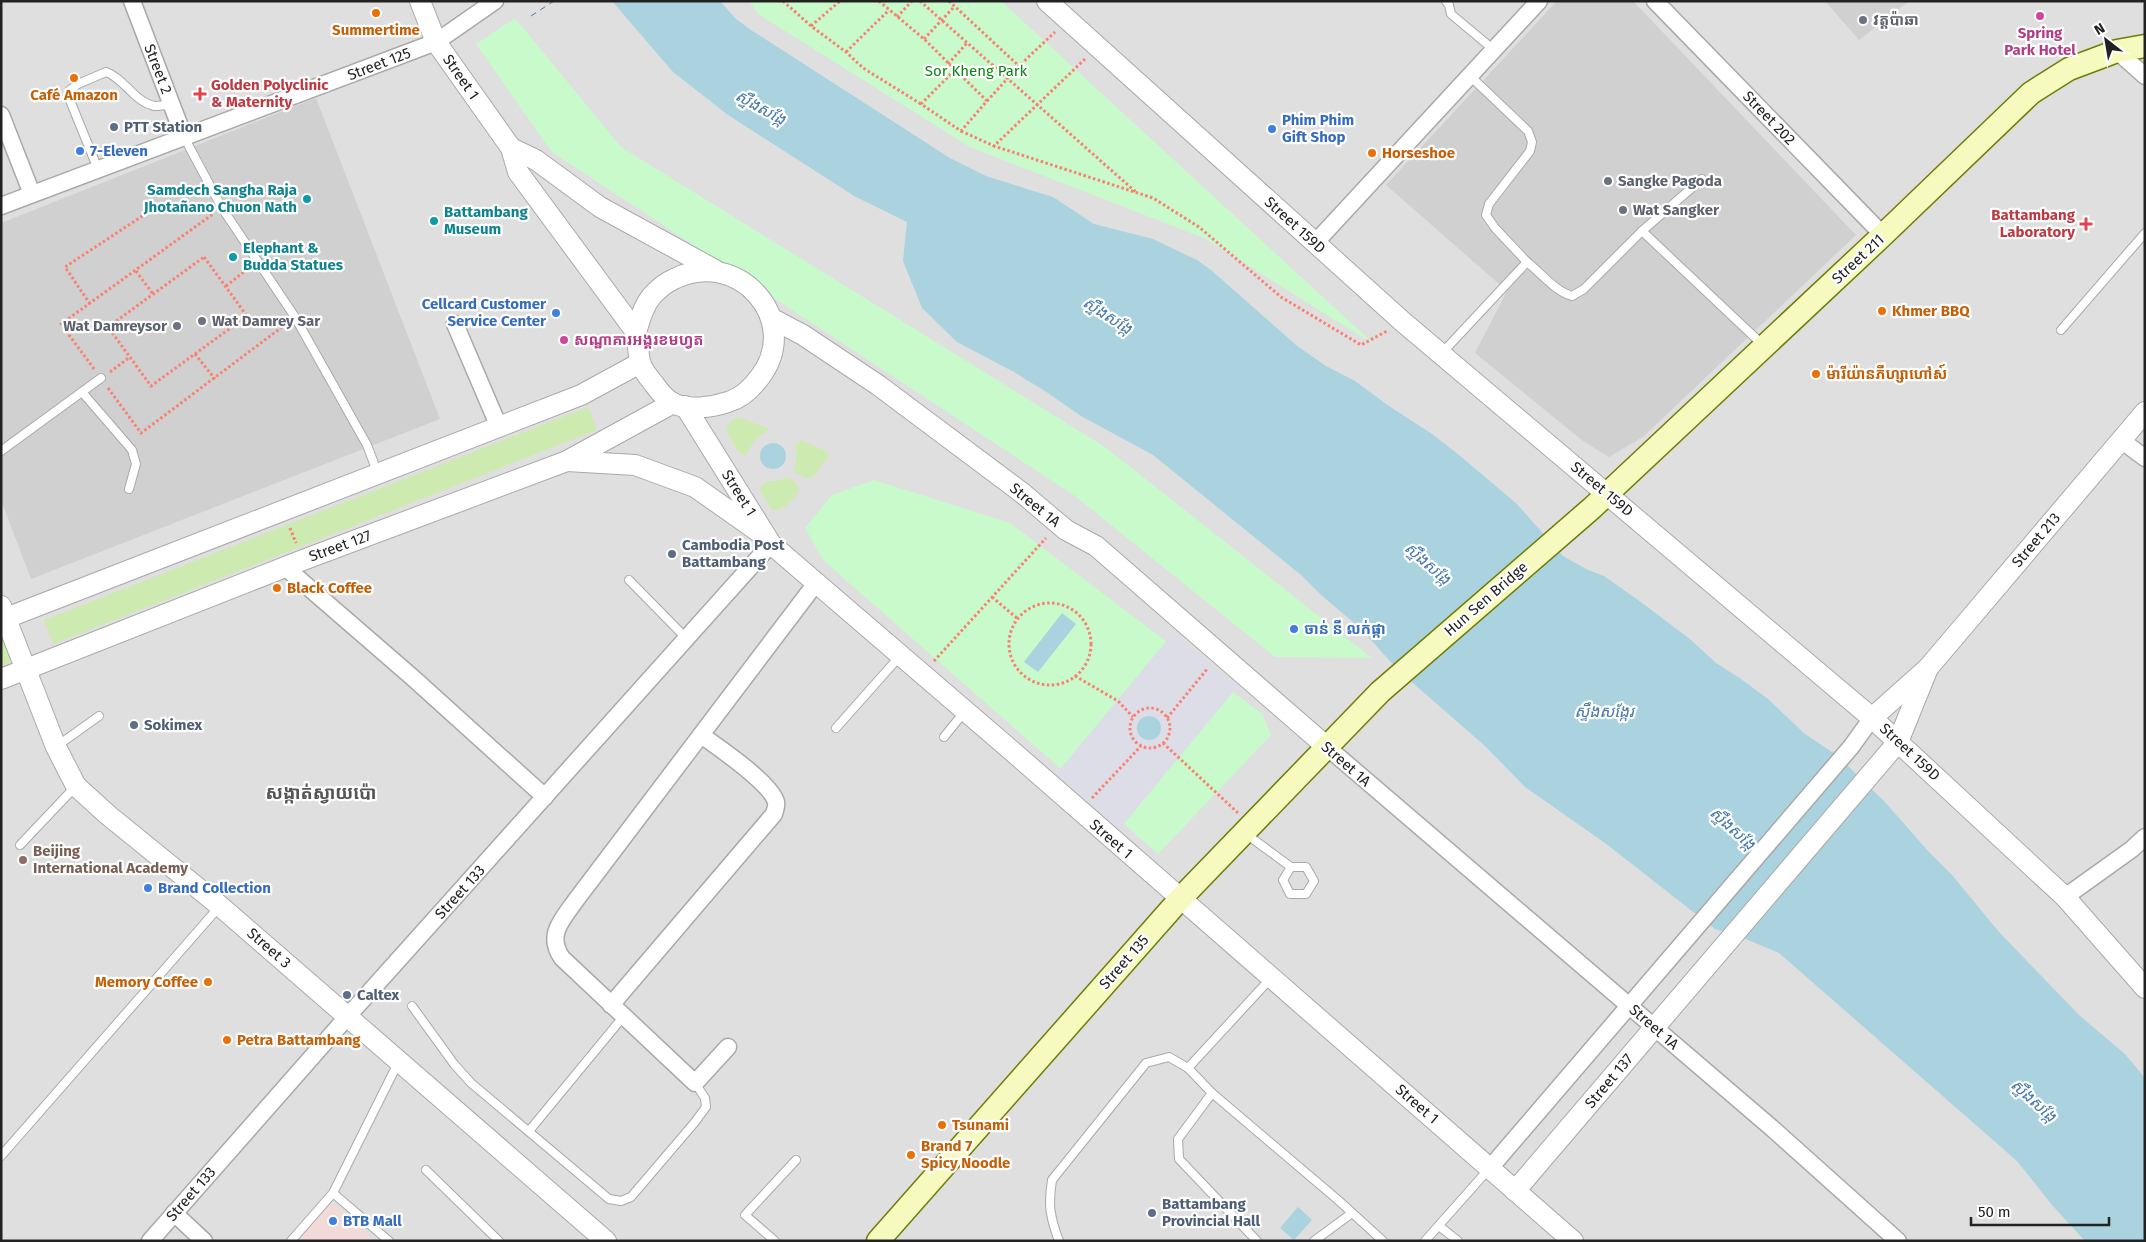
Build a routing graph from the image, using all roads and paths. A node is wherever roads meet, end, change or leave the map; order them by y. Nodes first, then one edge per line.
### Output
1 (132, 1) edge
2 (420, 1) edge
3 (495, 1) edge
4 (783, 1) edge
5 (840, 1) edge
6 (879, 1) edge
7 (912, 1) edge
8 (920, 1) edge
9 (948, 1) edge
10 (1047, 1) edge
11 (1446, 1) edge
12 (1539, 1) edge
13 (1655, 1) edge
14 (954, 7) junction
15 (890, 10) junction
16 (897, 17) junction
17 (942, 19) junction
18 (1069, 19) junction
19 (811, 26) junction
20 (924, 39) junction
21 (436, 42) junction
22 (967, 43) junction
23 (1098, 46) junction
24 (2145, 46) edge
25 (1494, 50) junction
26 (846, 52) junction
27 (2117, 52) junction
28 (948, 64) junction
29 (1019, 66) junction
30 (954, 71) junction
31 (1470, 76) junction
32 (2145, 76) edge
33 (1007, 80) junction
34 (987, 101) junction
35 (171, 104) junction
36 (921, 104) junction
37 (1036, 104) junction
38 (1, 115) edge
39 (961, 131) junction
40 (184, 137) junction
41 (994, 146) junction
42 (511, 148) junction
43 (98, 169) junction
44 (1702, 178) dead end
45 (32, 194) junction
46 (1139, 195) junction
47 (1, 206) edge
48 (222, 208) junction
49 (150, 211) dead end
50 (1642, 231) junction
51 (2145, 233) edge
52 (1884, 235) junction
53 (1315, 243) junction
54 (1527, 262) junction
55 (715, 270) junction
56 (136, 271) junction
57 (236, 278) dead end
58 (226, 286) junction
59 (154, 294) junction
60 (90, 304) junction
61 (295, 317) junction
62 (771, 318) junction
63 (1403, 322) junction
64 (455, 324) dead end
65 (2061, 330) dead end
66 (636, 332) junction
67 (1765, 346) junction
68 (1442, 353) junction
69 (196, 354) junction
70 (130, 357) junction
71 (640, 363) junction
72 (121, 364) dead end
73 (101, 378) junction
74 (215, 379) junction
75 (82, 392) junction
76 (679, 405) junction
77 (2145, 412) edge
78 (499, 427) junction
79 (2122, 440) junction
80 (1, 451) edge
81 (2145, 458) edge
82 (567, 461) junction
83 (378, 474) junction
84 (128, 489) dead end
85 (1599, 501) junction
86 (283, 510) junction
87 (1050, 532) dead end
88 (769, 540) junction
89 (294, 563) junction
90 (629, 580) dead end
91 (816, 583) junction
92 (992, 597) junction
93 (3, 615) edge
94 (1018, 619) junction
95 (686, 639) junction
96 (1219, 654) junction
97 (900, 656) junction
98 (1928, 668) junction
99 (26, 669) junction
100 (922, 674) junction
101 (1075, 676) junction
102 (1, 679) edge
103 (1380, 692) joint
104 (965, 711) junction
105 (99, 716) dead end
106 (1133, 717) junction
107 (1167, 718) junction
108 (1872, 718) junction
109 (836, 728) dead end
110 (701, 735) junction
111 (944, 737) dead end
112 (1898, 742) junction
113 (1163, 743) junction
114 (1141, 746) junction
115 (56, 747) junction
116 (1327, 747) junction
117 (76, 786) junction
118 (544, 797) junction
119 (1080, 812) junction
120 (1248, 829) junction
121 (2145, 837) edge
122 (20, 845) dead end
123 (1291, 867) dead end
124 (2065, 897) junction
125 (1180, 898) junction
126 (220, 906) junction
127 (1703, 971) joint
128 (1271, 978) junction
129 (2145, 988) edge
130 (1628, 1004) junction
131 (611, 1005) junction
132 (412, 1006) dead end
133 (348, 1016) junction
134 (623, 1016) junction
135 (1654, 1027) junction
136 (728, 1047) dead end
137 (399, 1062) junction
138 (1188, 1068) junction
139 (695, 1083) junction
140 (1212, 1093) junction
141 (529, 1131) junction
142 (1, 1156) edge
143 (796, 1160) dead end
144 (1490, 1168) junction
145 (426, 1170) dead end
146 (1515, 1190) junction
147 (332, 1193) junction
148 (174, 1213) junction
149 (1352, 1213) junction
150 (1439, 1226) junction
151 (150, 1241) edge
152 (204, 1241) edge
153 (291, 1241) edge
154 (389, 1241) edge
155 (499, 1241) edge
156 (606, 1241) edge
157 (775, 1241) edge
158 (878, 1241) edge
159 (1059, 1241) edge
160 (1257, 1241) edge
161 (1314, 1241) edge
162 (1383, 1241) edge
163 (1425, 1241) edge
164 (1458, 1241) edge
165 (1573, 1241) edge
166 (1898, 1241) edge

1 - 35 street, Street 2
2 - 21 street, Street 1
3 - 21 street, Street 125
4 - 19 path
5 - 19 path
6 - 15 path
7 - 16 path
8 - 17 path
9 - 14 path
10 - 18 street, Street 159D
11 - 25 lane
12 - 25 street
13 - 52 street, Street 202
14 - 17 path
14 - 29 path
15 - 16 path
15 - 26 path
16 - 20 path
17 - 20 path
17 - 22 path
18 - 23 street, Street 159D
18 - 29 path
19 - 26 path
20 - 28 path
21 - 40 street, Street 125
21 - 42 street, Street 1
22 - 28 path
22 - 33 path
23 - 37 path
23 - 53 street, Street 159D
24 - 27 main road, Street 211
25 - 31 street
26 - 36 path
27 - 32 street
27 - 52 main road, Street 211
28 - 30 path
29 - 33 path
30 - 34 path
30 - 36 path
31 - 53 street
31 - 54 lane
33 - 34 path
33 - 37 path
34 - 39 path
35 - 40 street, Street 2
35 - 43 lane
36 - 39 path
37 - 41 path
37 - 46 path
38 - 45 street
39 - 41 path
40 - 43 street, Street 125
40 - 48 lane
41 - 46 path
42 - 55 street, Street 1
42 - 66 street, Street 1
43 - 45 street, Street 125
44 - 50 lane
45 - 47 street, Street 125
46 - 63 path
48 - 56 path
48 - 61 lane
49 - 60 path
50 - 54 lane
50 - 67 lane
51 - 65 lane
52 - 67 main road, Street 211
53 - 63 street, Street 159D
54 - 68 lane
55 - 62 street
55 - 66 street
56 - 59 path
56 - 60 path
57 - 58 path
58 - 59 path
58 - 69 path
59 - 70 path
60 - 73 path
61 - 74 path
61 - 83 lane
62 - 76 street
62 - 96 street, Street 1A
63 - 68 street, Street 159D
64 - 78 street
66 - 71 street
67 - 85 main road, Street 211
68 - 85 street, Street 159D
69 - 70 path
69 - 74 path
70 - 72 path
71 - 76 street
71 - 78 street
73 - 74 path
73 - 75 lane
75 - 80 lane
75 - 84 lane
76 - 82 street, Street 127
76 - 88 street, Street 1
77 - 79 street, Street 213
78 - 83 street
79 - 81 street
79 - 98 street, Street 213
82 - 88 street
82 - 89 street, Street 127
83 - 86 street
85 - 103 main road, Hun Sen Bridge
85 - 108 street, Street 159D
86 - 89 path
86 - 93 street
87 - 92 path
88 - 91 street, Street 1
88 - 95 street, Street 133
89 - 99 street, Street 127
89 - 118 street
90 - 95 lane
91 - 97 street, Street 1
91 - 110 street
92 - 94 path
92 - 100 path
93 - 99 street, Street 3
94 - 101 path
94 - 101 path
95 - 118 street, Street 133
96 - 107 path
96 - 116 street, Street 1A
97 - 100 street, Street 1
97 - 109 lane
98 - 108 street, Street 213
98 - 112 street, Street 213
99 - 102 street, Street 127
99 - 115 street, Street 3
100 - 104 street, Street 1
101 - 106 path
103 - 116 main road, Street 135
104 - 111 lane
104 - 119 street, Street 1
105 - 115 lane
106 - 107 path
106 - 114 path
107 - 113 path
108 - 112 street, Street 159D
108 - 130 street, Street 213
110 - 131 street
110 - 131 street
112 - 124 street, Street 159D
112 - 127 street, Street 213
113 - 114 path
113 - 120 path
114 - 119 path
115 - 117 street, Street 3
116 - 120 main road, Street 135
116 - 130 street, Street 1A
117 - 122 lane
117 - 126 street, Street 3
118 - 133 street, Street 133
119 - 125 street, Street 1
120 - 123 lane
120 - 125 main road, Street 135
121 - 124 street
124 - 129 street, Street 159D
125 - 128 street, Street 1
125 - 158 main road, Street 135
126 - 133 street, Street 3
126 - 142 lane
127 - 135 street, Street 137
128 - 138 lane
128 - 144 street, Street 1
130 - 135 street, Street 1A
130 - 144 street
131 - 134 street
132 - 141 lane
133 - 137 street, Street 3
133 - 148 street, Street 133
134 - 139 street
134 - 141 lane
135 - 146 street, Street 137
135 - 166 street, Street 1A
136 - 139 street
137 - 147 lane
137 - 156 street, Street 3
138 - 140 lane
138 - 159 lane
139 - 141 lane
140 - 149 lane
140 - 160 lane
143 - 157 lane
144 - 146 street, Street 1
144 - 150 lane
145 - 155 lane
146 - 165 street, Street 1
147 - 153 lane
147 - 154 lane
148 - 151 street, Street 133
148 - 152 street
149 - 161 lane
149 - 162 lane
150 - 163 lane
150 - 164 lane

